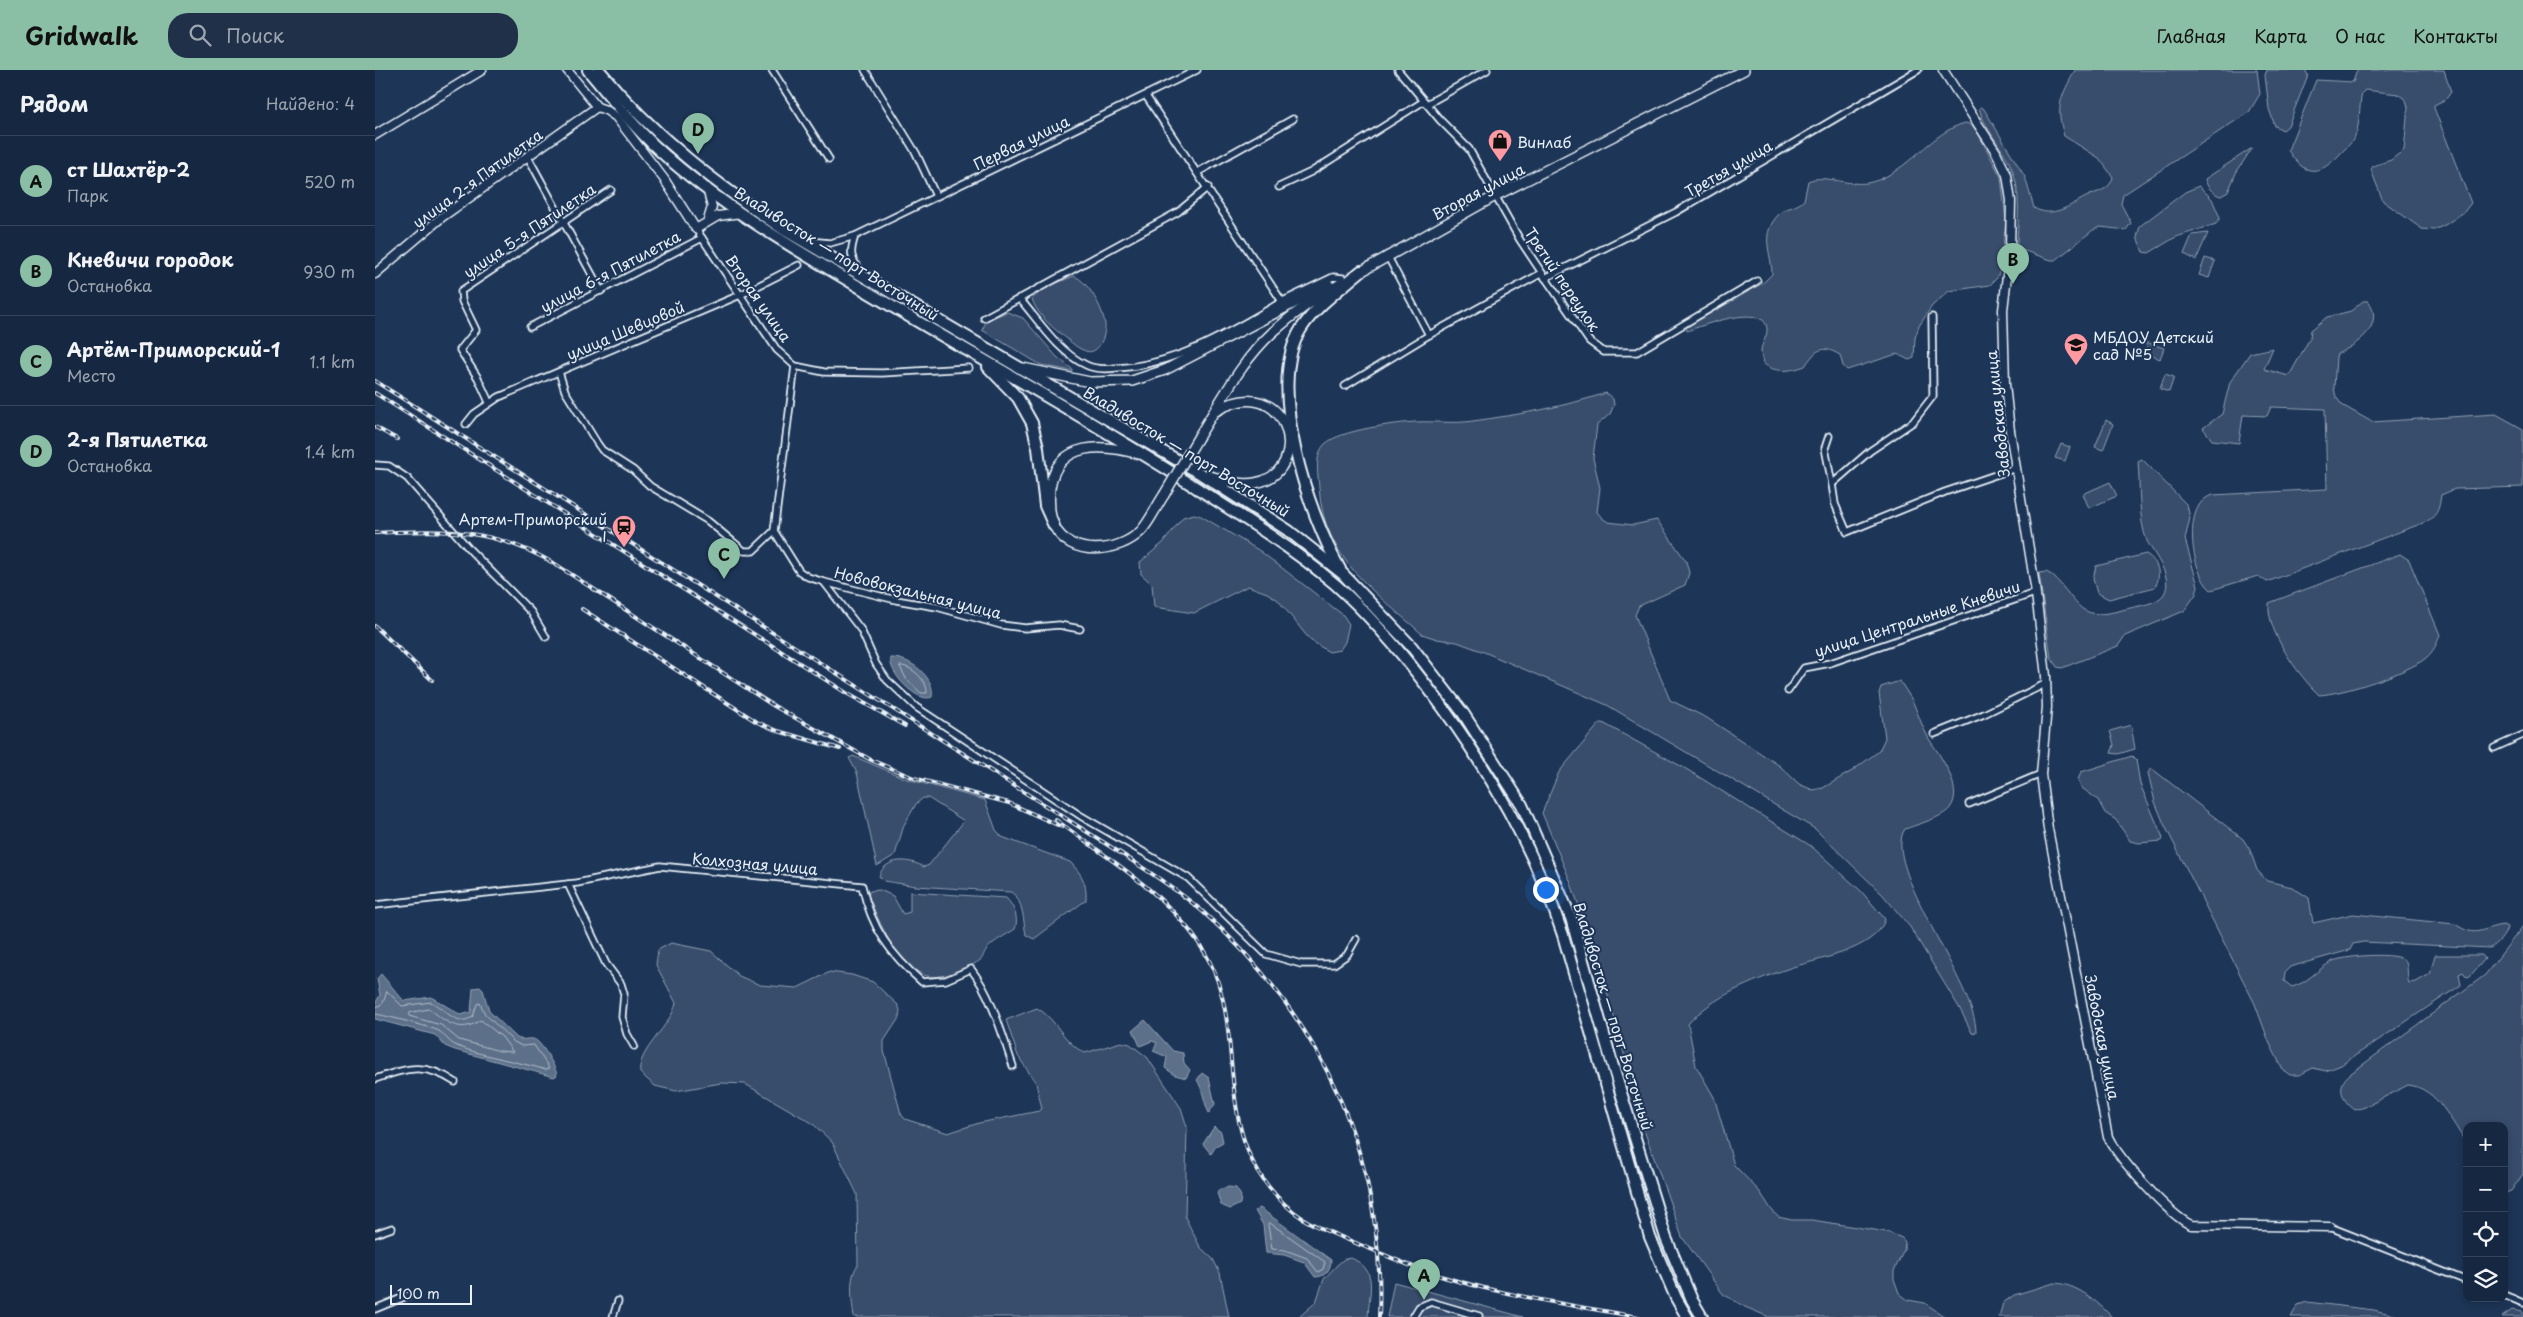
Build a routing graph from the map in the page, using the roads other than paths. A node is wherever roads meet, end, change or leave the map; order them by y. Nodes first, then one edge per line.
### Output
1 (481, 70) edge
2 (567, 70) edge
3 (588, 70) edge
4 (599, 70) edge
5 (771, 70) edge
6 (865, 70) edge
7 (1197, 70) edge
8 (1399, 70) edge
9 (1487, 70) edge
10 (1744, 70) edge
11 (1918, 70) edge
12 (1943, 70) edge
13 (1189, 72) edge
14 (1146, 96) junction
15 (1426, 103) junction
16 (597, 108) junction
17 (1293, 119) dead end
18 (375, 135) edge
19 (528, 157) junction
20 (829, 159) dead end
21 (1198, 172) junction
22 (1279, 186) dead end
23 (1208, 187) junction
24 (707, 188) junction
25 (611, 190) dead end
26 (1497, 195) junction
27 (936, 196) junction
28 (741, 213) junction
29 (708, 220) junction
30 (565, 222) junction
31 (696, 229) junction
32 (855, 236) junction
33 (702, 238) junction
34 (802, 240) junction
35 (1387, 255) junction
36 (799, 265) dead end
37 (1361, 271) junction
38 (375, 274) edge
39 (1544, 275) junction
40 (1343, 278) junction
41 (1757, 280) dead end
42 (881, 288) junction
43 (601, 291) junction
44 (740, 295) junction
45 (1019, 298) junction
46 (1283, 300) junction
47 (1932, 317) dead end
48 (984, 318) dead end
49 (530, 327) dead end
50 (1429, 335) junction
51 (979, 357) junction
52 (795, 366) junction
53 (1017, 366) junction
54 (969, 368) dead end
55 (559, 372) junction
56 (1345, 386) dead end
57 (489, 402) junction
58 (1214, 412) junction
59 (466, 424) dead end
60 (1829, 436) dead end
61 (1149, 457) junction
62 (375, 465) edge
63 (2016, 468) junction
64 (1201, 474) junction
65 (1832, 484) junction
66 (1054, 526) junction
67 (774, 531) junction
68 (1343, 574) junction
69 (824, 582) junction
70 (2035, 593) junction
71 (1080, 629) dead end
72 (546, 637) dead end
73 (2047, 683) junction
74 (1788, 691) dead end
75 (1934, 734) dead end
76 (2523, 735) edge
77 (2495, 748) dead end
78 (2041, 774) junction
79 (1969, 804) dead end
80 (568, 884) junction
81 (375, 905) edge
82 (1356, 939) dead end
83 (634, 1046) dead end
84 (1013, 1066) dead end
85 (375, 1080) edge
86 (455, 1082) dead end
87 (2330, 1227) joint
88 (392, 1228) dead end
89 (375, 1234) edge
90 (2463, 1279) edge
91 (409, 1295) dead end
92 (2508, 1297) edge
93 (618, 1301) dead end
94 (2523, 1303) edge
95 (375, 1309) edge
96 (1479, 1316) edge
97 (613, 1317) edge
98 (1413, 1317) edge
99 (1687, 1317) edge
100 (1702, 1317) edge

1 - 18 street
2 - 16 street
3 - 24 highway, Владивосток — порт Восточный
4 - 34 highway, Владивосток — порт Восточный
5 - 20 street
6 - 27 street
7 - 13 street, Первая улица
8 - 15 street, Третий переулок
9 - 15 street
10 - 26 main road, Вторая улица
11 - 39 street, Третья улица
12 - 63 street, Заводская улица
13 - 14 street, Первая улица
14 - 21 street
14 - 27 street, Первая улица
15 - 22 street
15 - 26 street, Третий переулок
16 - 19 street, улица 2-я Пятилетка
16 - 31 street, Вторая улица
17 - 21 street
19 - 30 street
19 - 38 street, улица 2-я Пятилетка
21 - 23 street
23 - 45 street
23 - 46 street
24 - 28 highway, Владивосток — порт Восточный
24 - 29 street
25 - 30 street, улица 5-я Пятилетка
26 - 35 main road, Вторая улица
26 - 39 street, Третий переулок
27 - 32 street, Первая улица
28 - 29 street
28 - 51 highway, Владивосток — порт Восточный
29 - 31 street
30 - 43 street
30 - 57 street, улица 5-я Пятилетка
31 - 33 street, Вторая улица
32 - 34 street, Первая улица
32 - 42 street
33 - 43 street, улица 6-я Пятилетка
33 - 44 street, Вторая улица
34 - 42 highway, Владивосток — порт Восточный
35 - 37 main road, Вторая улица
35 - 50 street
36 - 44 street, улица Шевцовой
37 - 40 main road
37 - 58 main road
37 - 68 highway
39 - 41 street, Третий переулок
39 - 50 street, Третья улица
40 - 46 street
40 - 53 main road
42 - 53 highway, Владивосток — порт Восточный
43 - 49 street, улица 6-я Пятилетка
44 - 52 street, Вторая улица
44 - 55 street, улица Шевцовой
45 - 46 street
45 - 48 street
47 - 65 street
50 - 56 street, Третья улица
51 - 61 highway, Владивосток — порт Восточный
51 - 66 highway
52 - 54 street
52 - 67 street
53 - 64 highway, Владивосток — порт Восточный
55 - 57 street, улица Шевцовой
55 - 67 street
57 - 59 street, улица Шевцовой
58 - 64 main road
58 - 66 main road, bridge
60 - 65 street
61 - 66 main road
61 - 99 highway, Владивосток — порт Восточный
62 - 72 street
63 - 65 street
63 - 70 street, Заводская улица
64 - 68 highway, Владивосток — порт Восточный
67 - 69 street, Нововокзальная улица
68 - 100 highway, Владивосток — порт Восточный
69 - 71 street, Нововокзальная улица
69 - 82 street
70 - 73 street, Заводская улица
70 - 74 street, улица Центральные Кневичи
73 - 75 street
73 - 78 street, Заводская улица
76 - 77 street
78 - 79 street
78 - 87 street, Заводская улица
80 - 81 street, Колхозная улица
80 - 83 street
80 - 84 street, Колхозная улица
85 - 86 street
87 - 90 street
88 - 89 street
91 - 95 street
92 - 94 street
93 - 97 street
96 - 98 street

